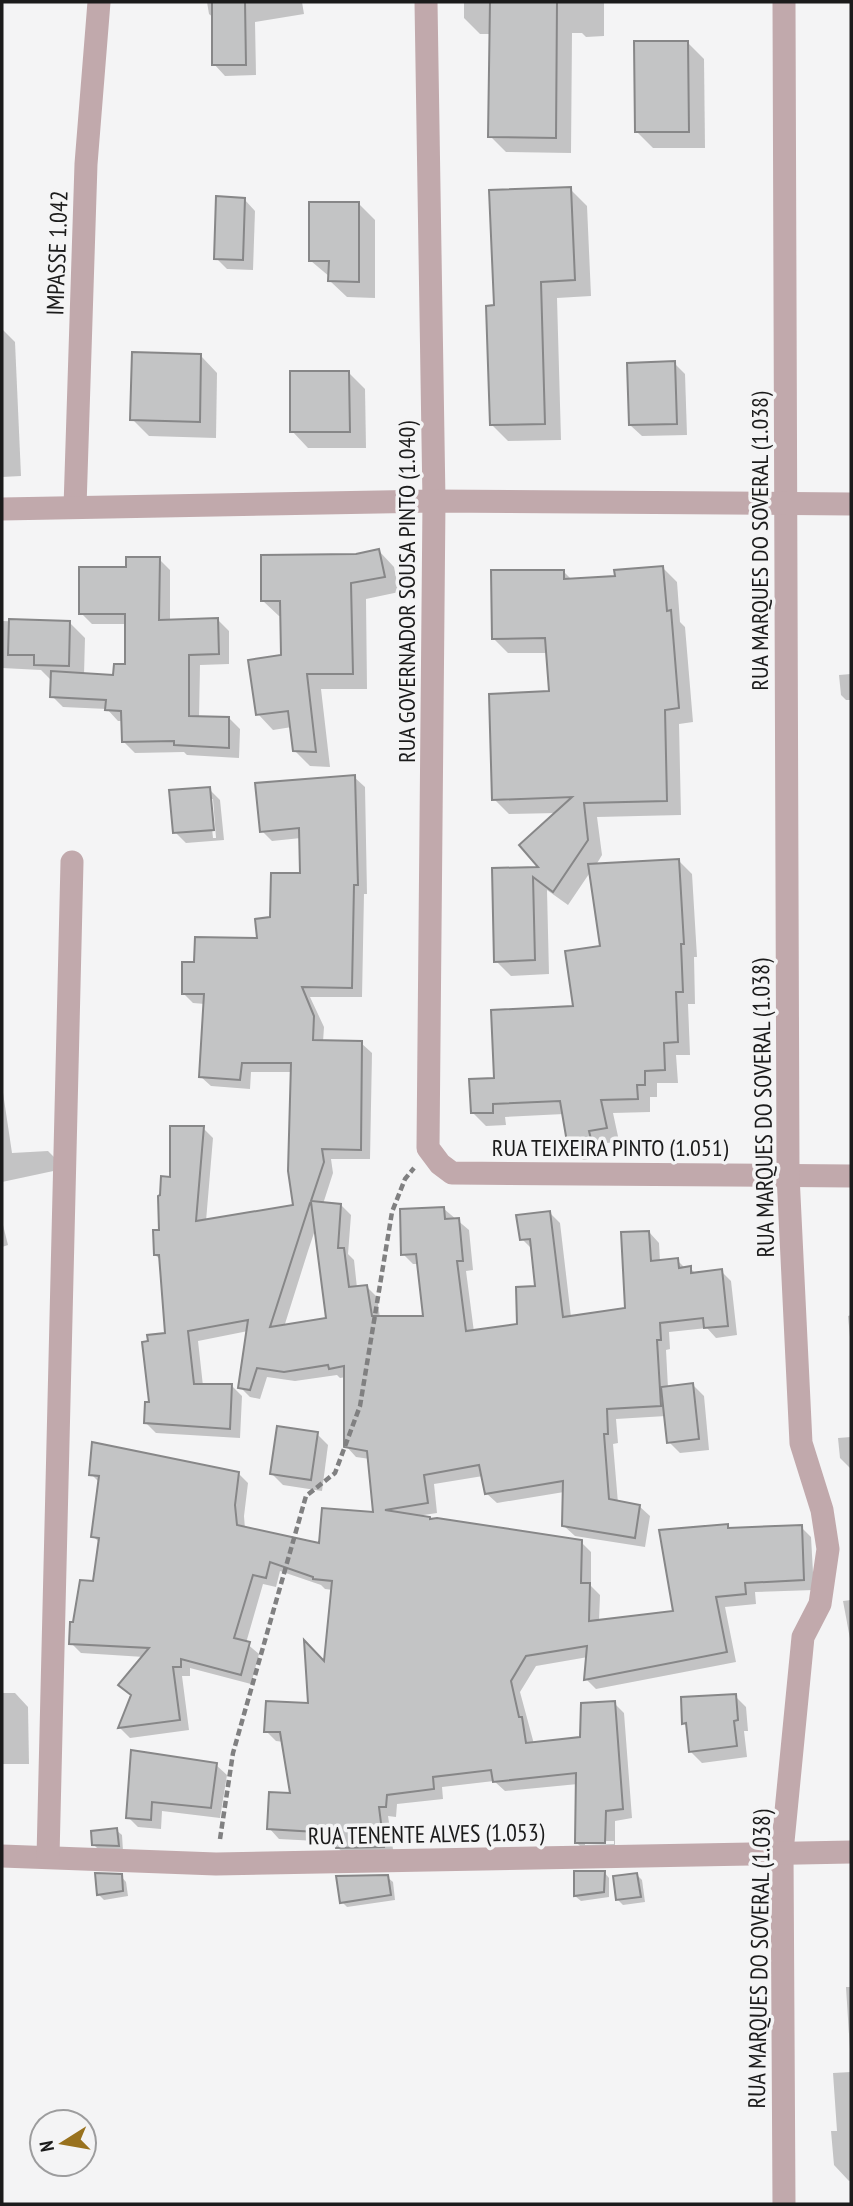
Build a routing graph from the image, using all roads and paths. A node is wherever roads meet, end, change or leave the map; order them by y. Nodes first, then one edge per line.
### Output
1 (99, 2) edge
2 (426, 2) edge
3 (784, 2) edge
4 (434, 501) junction
5 (785, 503) junction
6 (851, 504) edge
7 (75, 507) junction
8 (2, 509) edge
9 (72, 862) dead end
10 (428, 1149) junction
11 (788, 1175) junction
12 (851, 1176) edge
13 (851, 1852) edge
14 (782, 1853) junction
15 (2, 1856) edge
16 (48, 1857) junction
17 (216, 1864) junction
18 (784, 2204) edge

1 - 7 street, IMPASSE 1.042
2 - 4 street, RUA GOVERNADOR SOUSA PINTO (1.040)
3 - 5 street, RUA MARQUES DO SOVERAL (1.038)
4 - 5 street
4 - 7 street
4 - 10 street, RUA GOVERNADOR SOUSA PINTO (1.040)
5 - 6 street
5 - 11 street, RUA MARQUES DO SOVERAL (1.038)
7 - 8 street
9 - 16 street
10 - 11 street, RUA TEIXEIRA PINTO (1.051)
10 - 17 path
11 - 12 street, RUA TEIXEIRA PINTO (1.051)
11 - 14 street, RUA MARQUES DO SOVERAL (1.038)
13 - 14 street, RUA TENENTE ALVES (1.053)
14 - 17 street, RUA TENENTE ALVES (1.053)
14 - 18 street, RUA MARQUES DO SOVERAL (1.038)
15 - 16 street, RUA TENENTE ALVES (1.053)
16 - 17 street, RUA TENENTE ALVES (1.053)

